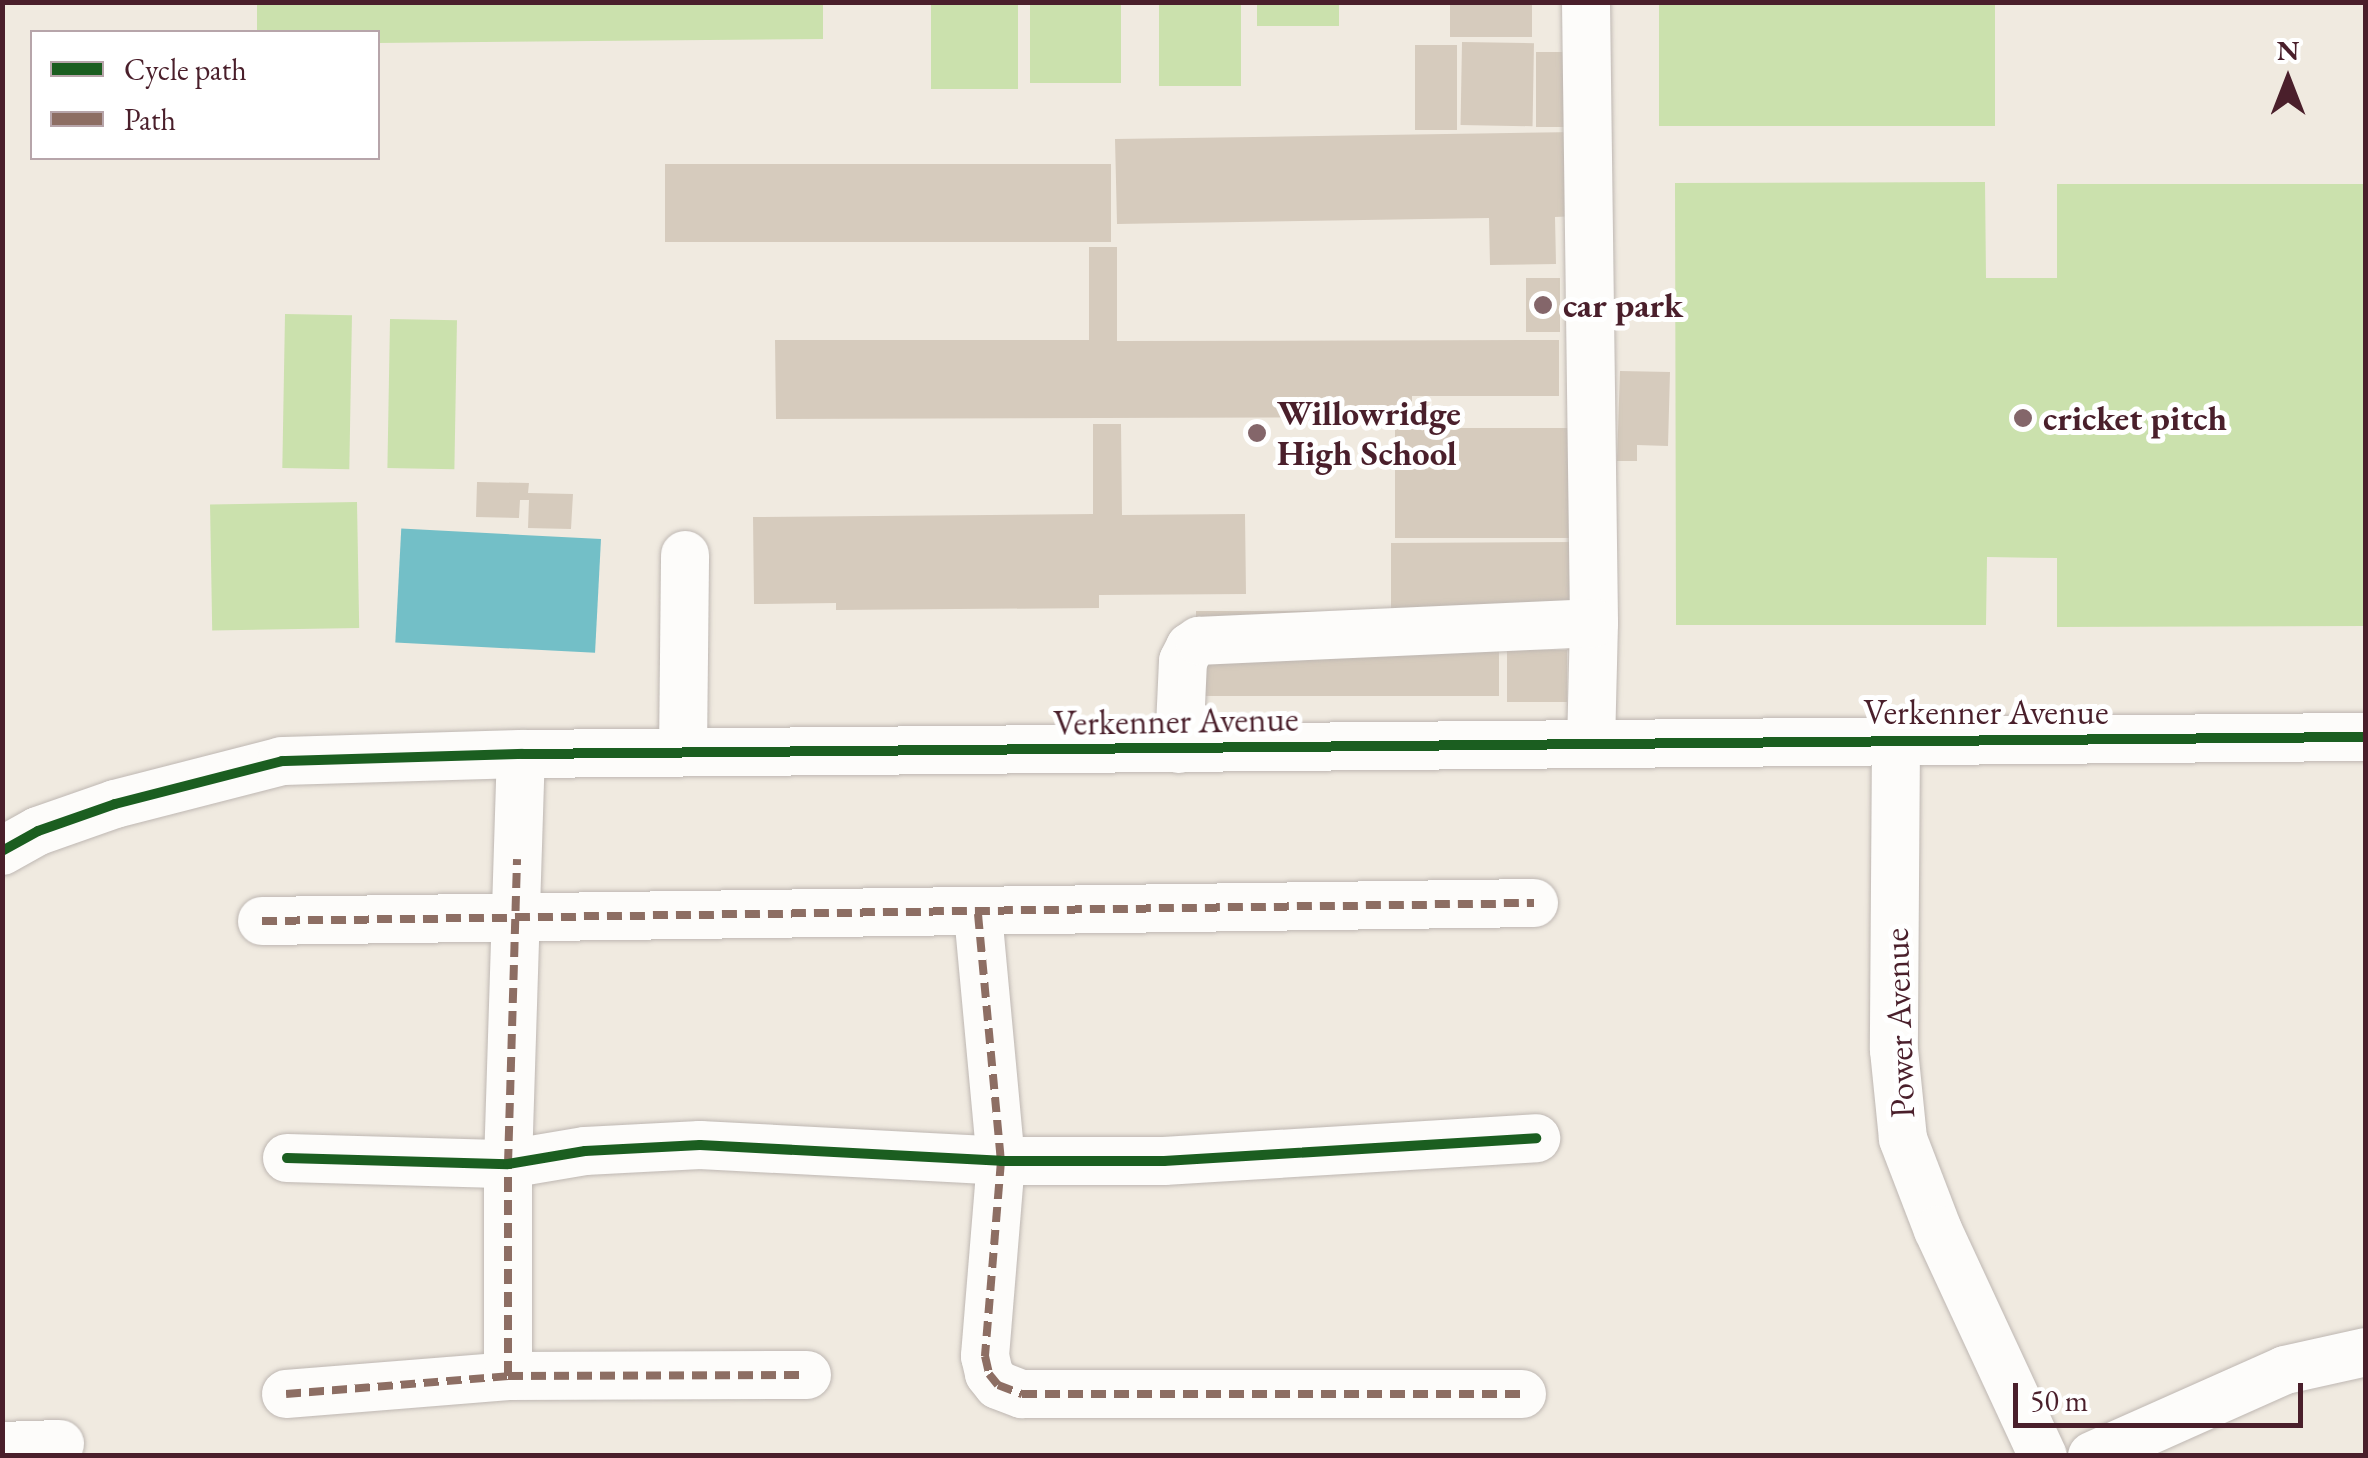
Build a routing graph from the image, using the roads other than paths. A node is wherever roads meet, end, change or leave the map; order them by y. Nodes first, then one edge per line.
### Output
1 (1586, 2) edge
2 (684, 555) dead end
3 (1594, 624) junction
4 (2366, 737) edge
5 (1896, 741) junction
6 (1591, 743) junction
7 (1179, 749) junction
8 (683, 752) junction
9 (521, 754) junction
10 (2, 851) edge
11 (1534, 903) dead end
12 (516, 914) junction
13 (978, 914) junction
14 (262, 921) dead end
15 (1536, 1138) dead end
16 (288, 1158) dead end
17 (1000, 1161) junction
18 (508, 1164) junction
19 (2366, 1352) edge
20 (807, 1375) dead end
21 (508, 1376) junction
22 (286, 1394) dead end
23 (1522, 1394) dead end
24 (60, 1444) dead end
25 (2, 1446) edge
26 (2043, 1456) edge
27 (2092, 1456) edge

1 - 3 street
2 - 8 street
3 - 6 street
3 - 7 street
4 - 5 street, Verkenner Avenue
5 - 6 street, Verkenner Avenue
5 - 26 street, Power Avenue
6 - 7 street, Verkenner Avenue
7 - 8 street, Verkenner Avenue
8 - 9 street, Verkenner Avenue
9 - 10 street, Verkenner Avenue
9 - 12 street
11 - 13 street
12 - 13 street
12 - 14 street
12 - 18 street
13 - 17 street
15 - 17 street
16 - 18 street
17 - 18 street
17 - 23 street
18 - 21 street
19 - 27 street
20 - 21 street
21 - 22 street
24 - 25 street

